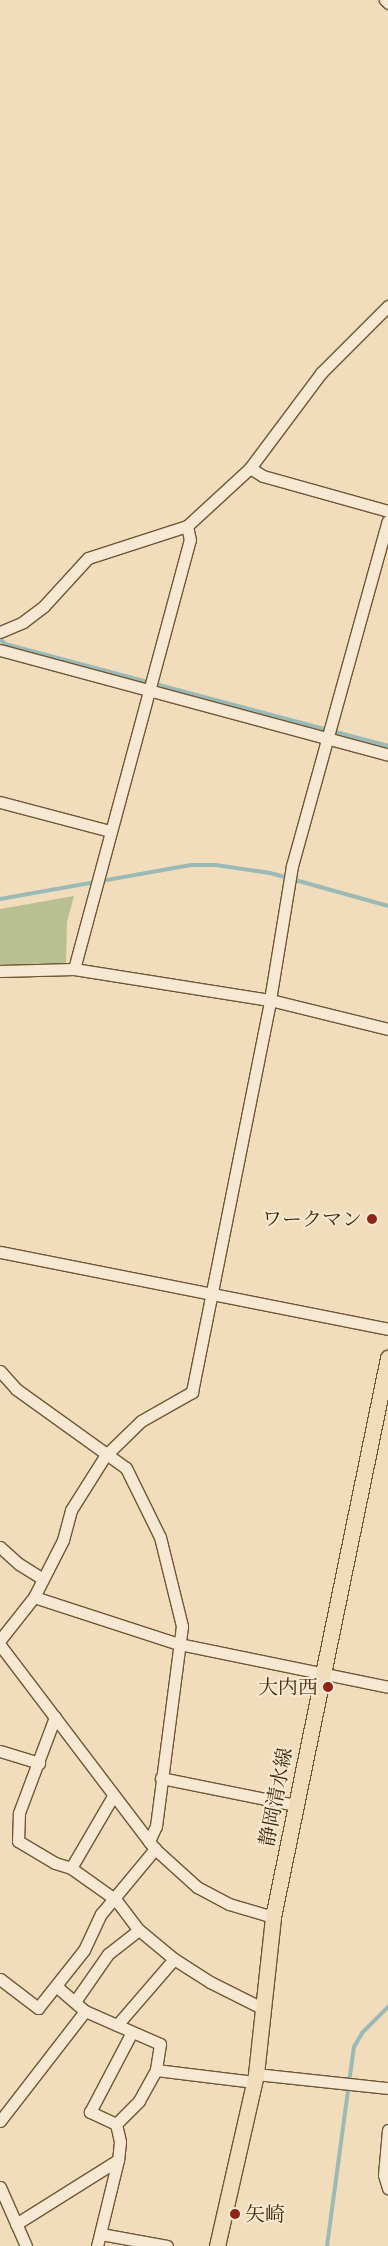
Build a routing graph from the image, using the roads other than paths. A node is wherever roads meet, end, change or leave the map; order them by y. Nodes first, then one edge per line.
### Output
1 (385, 0) edge
2 (388, 3) edge
3 (388, 306) edge
4 (250, 468) junction
5 (388, 511) edge
6 (388, 521) edge
7 (187, 526) junction
8 (0, 632) edge
9 (0, 650) edge
10 (148, 690) junction
11 (328, 738) junction
12 (388, 755) edge
13 (0, 802) edge
14 (110, 831) junction
15 (74, 969) junction
16 (2, 972) edge
17 (0, 984) edge
18 (270, 1000) junction
19 (388, 1029) edge
20 (0, 1252) edge
21 (212, 1296) junction
22 (388, 1329) edge
23 (388, 1358) edge
24 (0, 1371) edge
25 (105, 1456) junction
26 (0, 1547) edge
27 (43, 1579) junction
28 (34, 1597) junction
29 (0, 1640) edge
30 (179, 1644) junction
31 (0, 1645) edge
32 (321, 1674) junction
33 (388, 1687) edge
34 (55, 1717) junction
35 (0, 1751) edge
36 (39, 1763) junction
37 (161, 1778) junction
38 (113, 1796) junction
39 (295, 1805) junction
40 (152, 1845) junction
41 (72, 1868) junction
42 (116, 1900) junction
43 (273, 1917) junction
44 (139, 1930) junction
45 (174, 1959) junction
46 (0, 1979) edge
47 (56, 1986) junction
48 (76, 2000) junction
49 (262, 2008) junction
50 (85, 2012) junction
51 (117, 2025) junction
52 (132, 2032) junction
53 (156, 2070) junction
54 (255, 2078) junction
55 (388, 2088) edge
56 (5, 2103) edge
57 (0, 2121) edge
58 (116, 2124) junction
59 (388, 2130) edge
60 (118, 2160) junction
61 (0, 2187) edge
62 (388, 2188) edge
63 (16, 2224) junction
64 (99, 2243) edge
65 (26, 2246) edge
66 (167, 2246) edge
67 (217, 2246) edge

1 - 2 street
3 - 4 street
4 - 5 street
4 - 7 street
6 - 11 street
7 - 8 street
7 - 10 street
9 - 10 street
10 - 11 street
10 - 14 street
11 - 12 street
11 - 18 street
13 - 14 street
14 - 15 street
15 - 16 street
15 - 18 street
16 - 17 street
18 - 19 street
18 - 21 street
20 - 21 street
21 - 22 street
21 - 25 street
23 - 32 main road, 静岡清水線
24 - 25 street
25 - 27 street
25 - 30 street
26 - 27 street
27 - 28 street
28 - 29 street
28 - 30 street
30 - 32 street
30 - 37 street
31 - 34 street
32 - 33 street
32 - 39 main road, 静岡清水線
34 - 36 street
34 - 38 street
35 - 36 street
36 - 41 street
37 - 39 street
37 - 40 street
38 - 40 street
38 - 41 street
39 - 43 main road, 静岡清水線
40 - 42 street
40 - 43 street
41 - 42 street
42 - 44 street
42 - 47 street
43 - 49 main road, 静岡清水線
44 - 45 street
44 - 48 street
45 - 49 street
45 - 51 street
46 - 47 street
47 - 48 street
48 - 50 street
49 - 54 main road, 静岡清水線
50 - 51 street
50 - 56 street
51 - 52 street
52 - 53 street
52 - 58 street
53 - 54 street
53 - 58 street
54 - 55 street
54 - 67 main road, 静岡清水線
56 - 57 street
58 - 60 street
59 - 62 street
60 - 63 street
60 - 64 street
61 - 63 street
63 - 65 street
64 - 66 street

